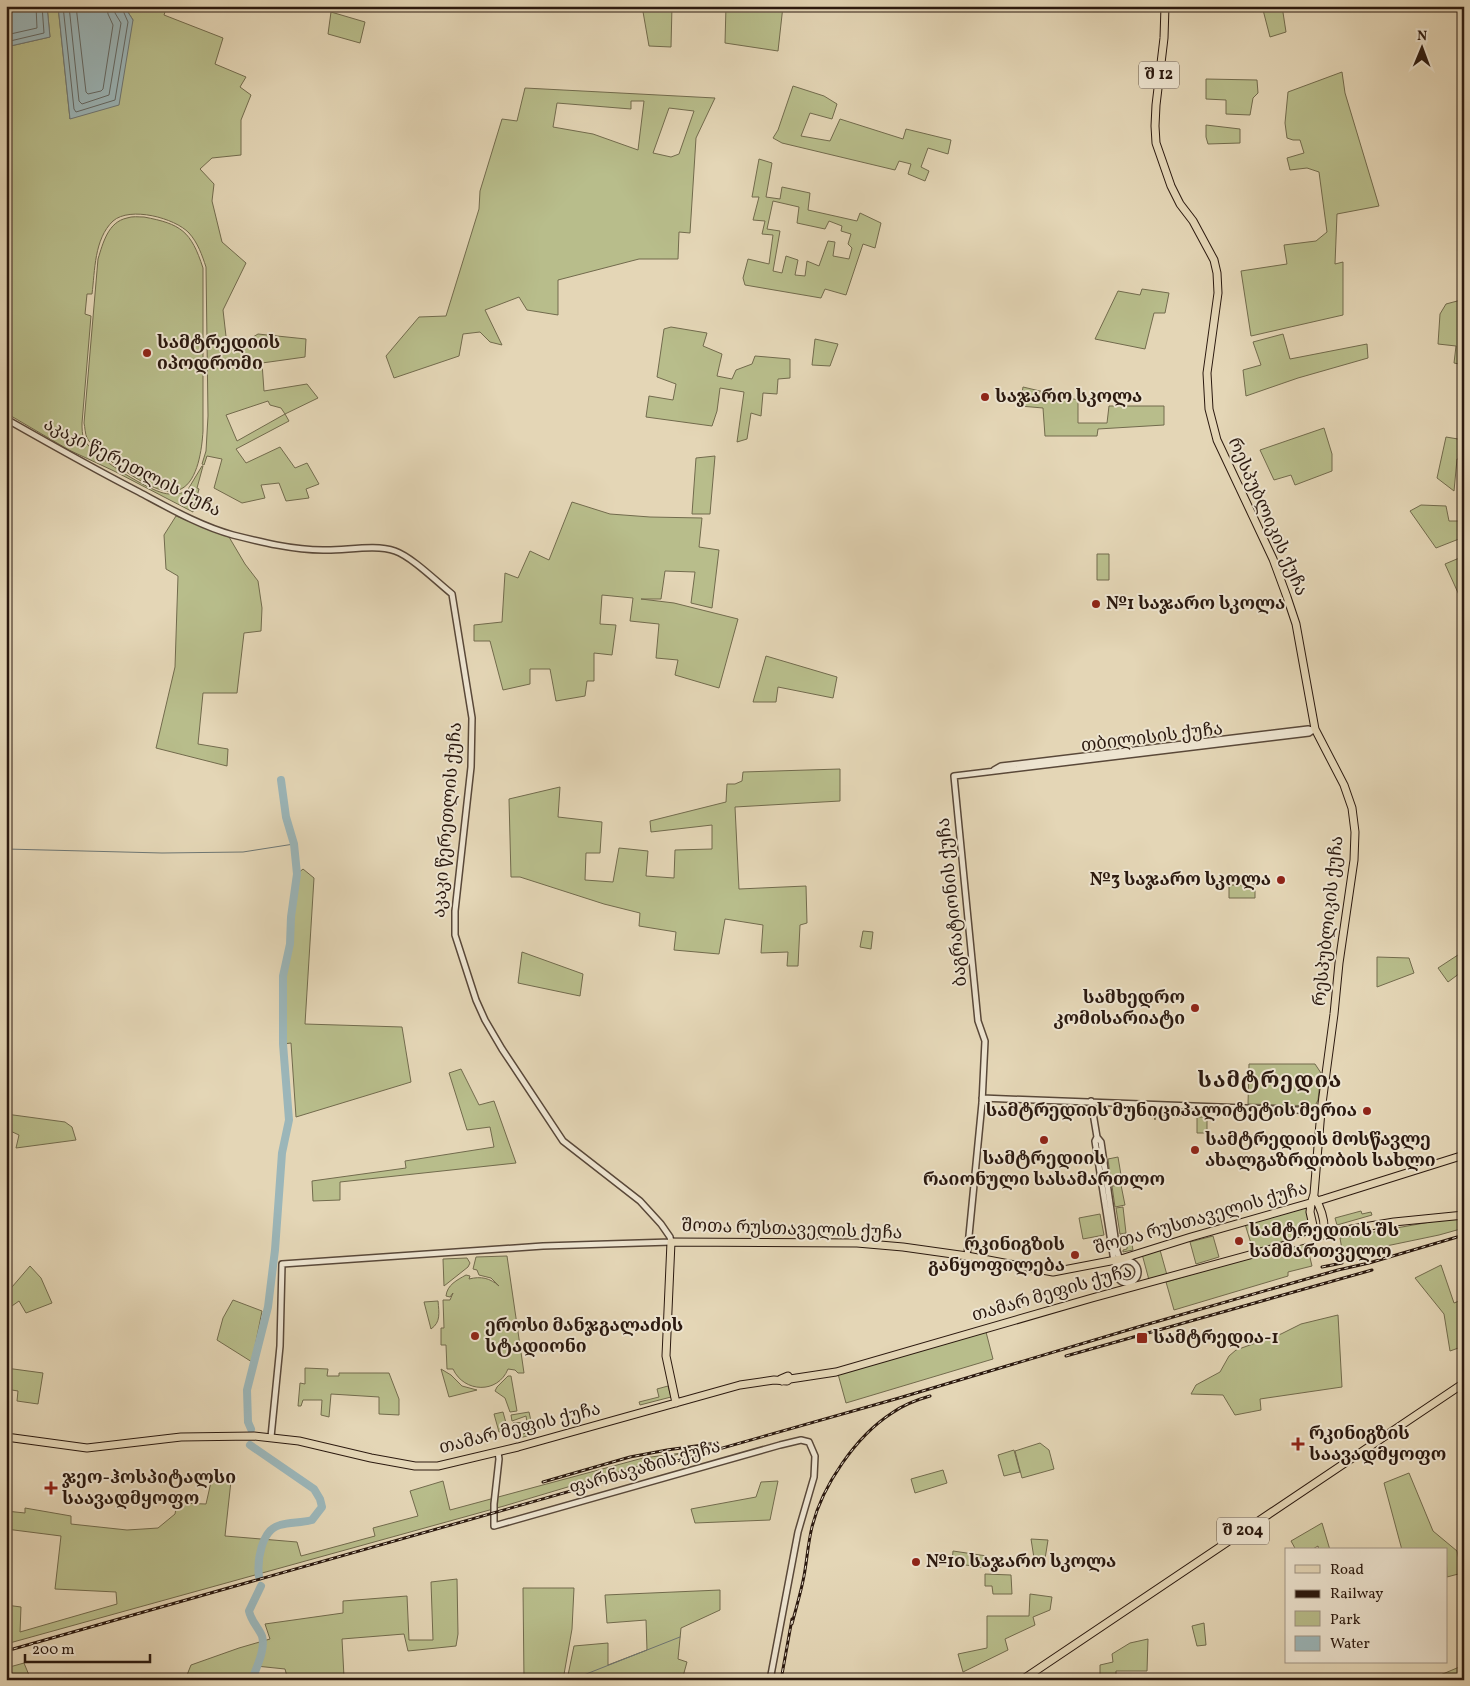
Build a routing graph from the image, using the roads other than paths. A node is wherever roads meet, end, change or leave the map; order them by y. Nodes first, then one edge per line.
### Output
1 (1165, 6) edge
2 (6, 418) edge
3 (1314, 730) junction
4 (954, 776) joint
5 (982, 1098) junction
6 (1091, 1102) junction
7 (1321, 1111) junction
8 (1464, 1155) edge
9 (1314, 1193) junction
10 (1314, 1202) junction
11 (1464, 1215) edge
12 (1321, 1235) junction
13 (671, 1242) junction
14 (967, 1256) junction
15 (1120, 1262) junction
16 (1136, 1278) junction
17 (1129, 1286) junction
18 (1464, 1383) edge
19 (676, 1403) junction
20 (6, 1437) edge
21 (271, 1437) junction
22 (498, 1452) junction
23 (770, 1680) edge
24 (1022, 1680) edge

1 - 3 main road, რესპუბლიკის ქუჩა / შ 12
2 - 13 street, აკაკი წერეთლის ქუჩა
3 - 4 street, თბილისის ქუჩა
3 - 7 main road, რესპუბლიკის ქუჩა
4 - 5 street, ბაგრატიონის ქუჩა
5 - 6 street
5 - 14 street, ბაგრატიონის ქუჩა
6 - 7 street
6 - 15 street
7 - 9 main road, რესპუბლიკის ქუჩა
8 - 10 main road, შოთა რუსთაველის ქუჩა
9 - 10 main road
9 - 10 main road
10 - 12 main road
10 - 15 main road, შოთა რუსთაველის ქუჩა
11 - 12 main road, თამარ მეფის ქუჩა
12 - 17 main road, თამარ მეფის ქუჩა
13 - 14 main road, შოთა რუსთაველის ქუჩა
13 - 19 main road
13 - 21 street, შოთა რუსთაველის ქუჩა
14 - 15 main road, შოთა რუსთაველის ქუჩა
15 - 16 street
15 - 17 street
16 - 17 street
16 - 17 street
17 - 19 main road, თამარ მეფის ქუჩა
18 - 24 main road, შ 204
19 - 22 main road, თამარ მეფის ქუჩა
20 - 21 main road, თამარ მეფის ქუჩა
21 - 22 main road, თამარ მეფის ქუჩა
22 - 23 street, ფარნავაზის ქუჩა

